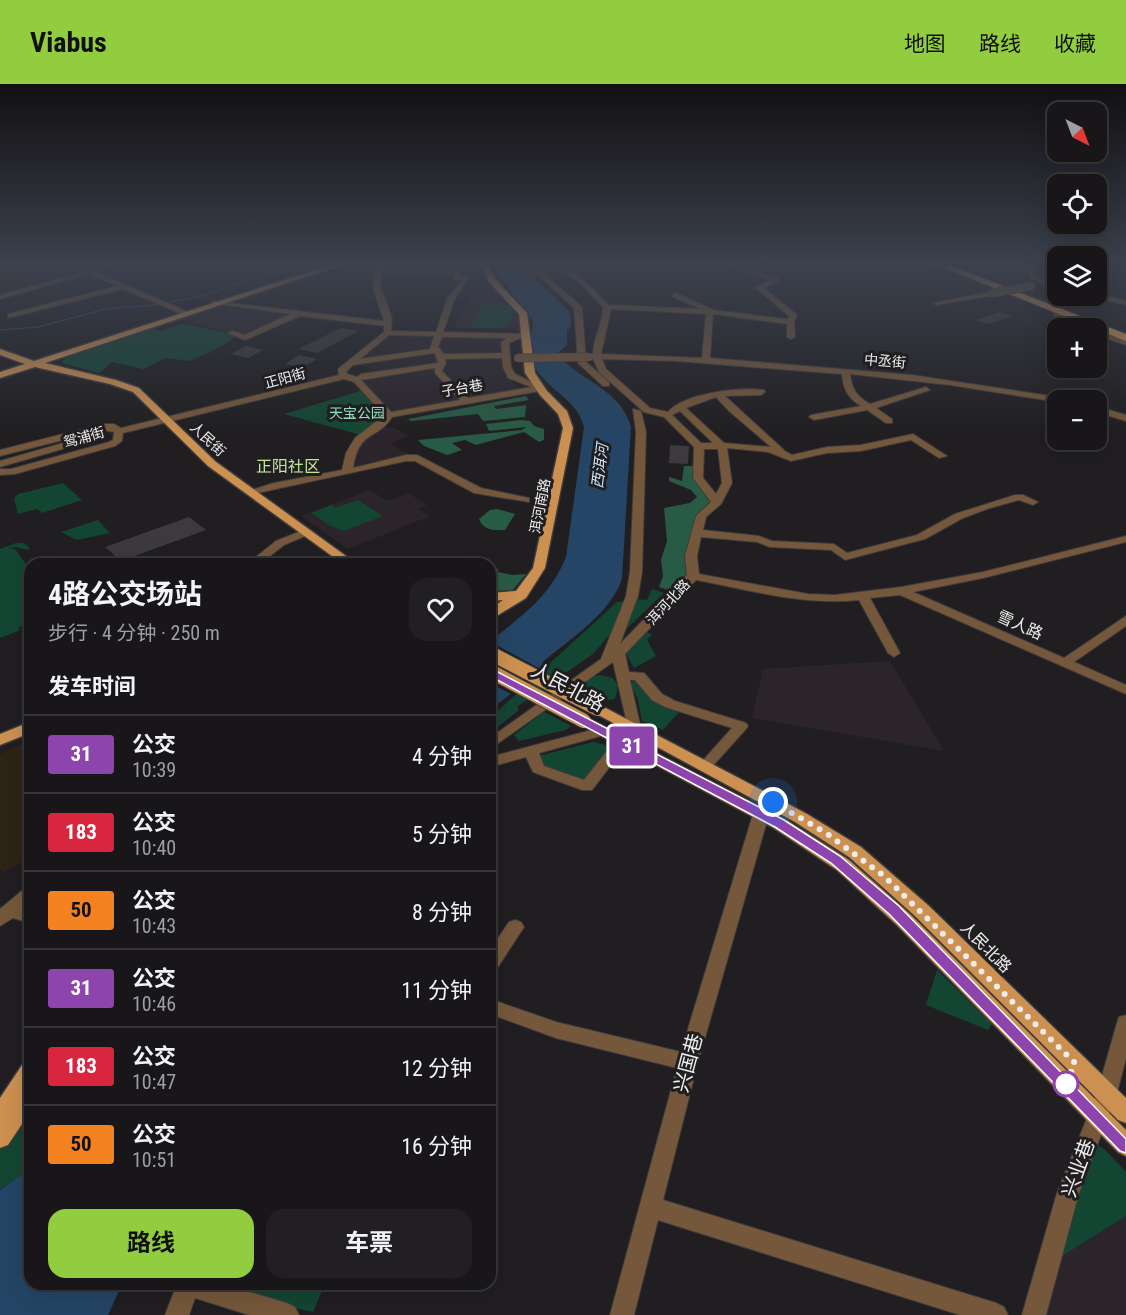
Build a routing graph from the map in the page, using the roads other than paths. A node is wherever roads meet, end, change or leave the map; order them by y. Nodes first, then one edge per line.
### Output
1 (161, 321) edge
2 (162, 321) edge
3 (281, 321) edge
4 (345, 321) edge
5 (388, 321) edge
6 (442, 321) edge
7 (523, 321) edge
8 (607, 321) edge
9 (709, 321) edge
10 (785, 321) edge
11 (1083, 321) edge
12 (1087, 321) edge
13 (789, 322) joint
14 (580, 324) joint
15 (387, 328) junction
16 (232, 333) dead end
17 (440, 333) junction
18 (522, 336) junction
19 (1107, 336) edge
20 (791, 337) dead end
21 (1126, 337) edge
22 (1126, 343) edge
23 (596, 344) junction
24 (0, 352) edge
25 (72, 352) junction
26 (593, 356) junction
27 (0, 357) edge
28 (506, 357) junction
29 (439, 358) junction
30 (706, 361) junction
31 (33, 363) junction
32 (351, 363) dead end
33 (2, 372) edge
34 (846, 372) junction
35 (344, 376) junction
36 (361, 377) dead end
37 (123, 385) junction
38 (540, 388) junction
39 (926, 390) dead end
40 (761, 392) dead end
41 (718, 394) junction
42 (1047, 398) edge
43 (466, 401) junction
44 (680, 407) junction
45 (870, 407) junction
46 (641, 410) junction
47 (1107, 412) edge
48 (389, 415) junction
49 (667, 415) junction
50 (814, 417) dead end
51 (1126, 418) edge
52 (168, 421) junction
53 (889, 421) dead end
54 (119, 431) junction
55 (699, 446) junction
56 (722, 446) junction
57 (780, 452) junction
58 (0, 453) edge
59 (942, 456) dead end
60 (0, 464) edge
61 (0, 472) edge
62 (347, 472) junction
63 (252, 493) junction
64 (525, 500) dead end
65 (717, 502) junction
66 (1034, 502) dead end
67 (306, 532) junction
68 (696, 533) junction
69 (1126, 539) edge
70 (261, 558) edge
71 (343, 558) edge
72 (693, 576) junction
73 (901, 591) junction
74 (525, 595) junction
75 (863, 596) junction
76 (496, 597) edge
77 (496, 613) edge
78 (1126, 620) edge
79 (894, 653) dead end
80 (496, 657) edge
81 (613, 657) junction
82 (1065, 663) junction
83 (496, 674) edge
84 (623, 676) junction
85 (1126, 690) edge
86 (591, 715) junction
87 (24, 724) edge
88 (24, 730) edge
89 (603, 731) junction
90 (0, 734) edge
91 (628, 735) junction
92 (0, 740) edge
93 (496, 742) edge
94 (531, 751) junction
95 (496, 760) edge
96 (705, 766) junction
97 (761, 814) junction
98 (24, 898) edge
99 (5, 914) edge
100 (24, 916) edge
101 (515, 927) dead end
102 (496, 956) edge
103 (496, 1008) edge
104 (1126, 1023) edge
105 (688, 1062) junction
106 (24, 1081) edge
107 (1107, 1094) junction
108 (24, 1102) edge
109 (1126, 1113) edge
110 (0, 1116) edge
111 (1098, 1116) junction
112 (0, 1138) edge
113 (1126, 1145) edge
114 (651, 1207) junction
115 (187, 1290) edge
116 (205, 1290) edge
117 (177, 1315) edge
118 (287, 1315) edge
119 (622, 1315) edge
120 (996, 1315) edge
121 (1034, 1315) edge

1 - 31 main road
2 - 25 main road
3 - 16 street
4 - 15 street
5 - 15 street
6 - 17 street
7 - 18 main road, 洱河南路
8 - 23 street
9 - 30 street
10 - 13 street
11 - 21 highway
12 - 21 highway
13 - 20 street
14 - 23 street
14 - 46 street
15 - 17 street
15 - 35 street
17 - 18 street
17 - 29 street
18 - 28 street
18 - 38 main road, 洱河南路
19 - 22 street
23 - 26 street
24 - 31 main road, 人民街
25 - 31 main road
25 - 37 main road
26 - 28 street, 中丞街, bridge
26 - 30 street, 中丞街
26 - 46 street
27 - 33 main road
28 - 29 street, 中丞街
28 - 38 street
29 - 32 street
29 - 36 street
29 - 43 street
30 - 34 street, 中丞街
31 - 33 main road
31 - 37 main road, 人民街
34 - 42 street, 中丞街
34 - 45 street
35 - 48 street
35 - 52 street, 正阳街
37 - 52 main road, 人民街
38 - 43 street, 子台巷
38 - 74 main road, 洱河南路
39 - 45 street
40 - 41 street
41 - 44 street
41 - 57 street
43 - 48 street, 子台巷
44 - 49 street
44 - 56 street
45 - 50 street
45 - 53 street
46 - 49 street
46 - 81 street
47 - 51 street
48 - 62 street
49 - 55 street
52 - 54 street, 鸳浦街
52 - 63 main road, 人民街
54 - 58 street
54 - 60 street
54 - 61 street, 鸳浦街
55 - 56 street
55 - 65 street
56 - 57 street
56 - 65 street
57 - 59 street
62 - 63 street
62 - 64 street
63 - 67 main road, 人民街
65 - 68 street, 洱河北路
66 - 68 street
67 - 70 street
67 - 71 main road, 人民街
68 - 72 street, 洱河北路
69 - 73 street
72 - 75 street
72 - 81 street, 洱河北路
73 - 75 street
73 - 82 street, 雪人路
74 - 76 main road
74 - 77 main road, 洱河南路
75 - 79 street
78 - 82 street
80 - 86 main road, 人民北路, bridge
81 - 84 street
81 - 93 street, 洱河北路
82 - 85 street, 雪人路
83 - 86 main road, 人民北路, bridge
84 - 91 street
84 - 96 street
86 - 89 main road, 人民北路
86 - 91 main road, 人民北路
87 - 90 main road
88 - 92 main road
89 - 91 main road, 人民北路
89 - 94 street
91 - 94 street
91 - 96 main road, 人民北路
91 - 97 main road, 人民北路
94 - 95 street
96 - 107 main road, 人民北路
97 - 105 street, 兴国巷
97 - 111 main road, 人民北路
98 - 99 street
99 - 100 street
101 - 102 street
103 - 105 street
104 - 107 street, 兴业巷
105 - 114 street, 兴国巷
106 - 110 main road
107 - 109 main road, 人民北路
107 - 111 street, 兴业巷
108 - 112 main road
111 - 113 main road, 人民北路
111 - 121 street, 兴业巷
114 - 119 street, 兴国巷
114 - 120 street
115 - 117 street
116 - 118 street

